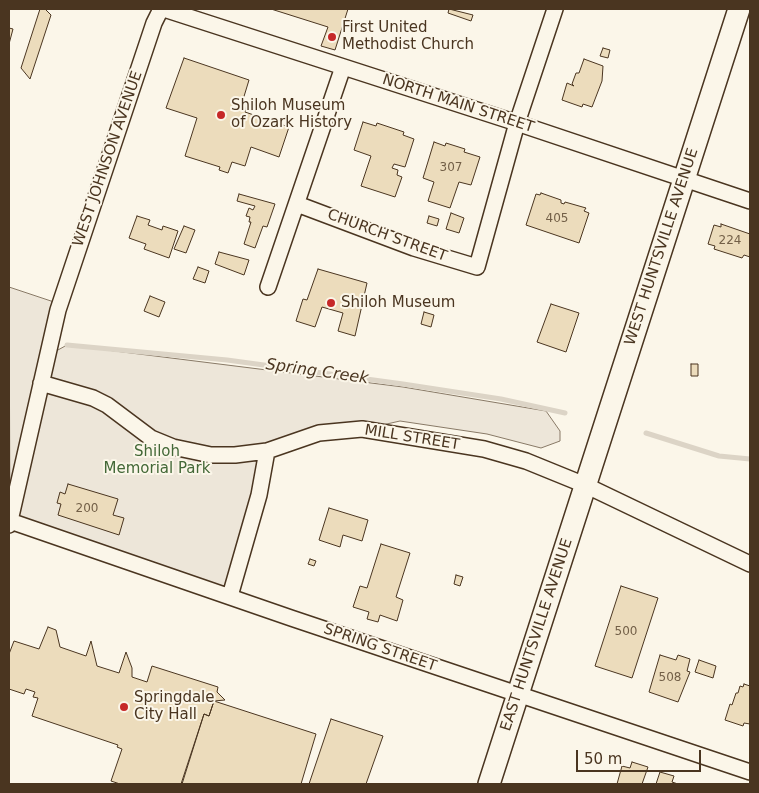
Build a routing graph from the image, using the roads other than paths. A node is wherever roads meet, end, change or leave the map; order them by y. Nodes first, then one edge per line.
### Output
1 (162, 9) edge
2 (556, 9) edge
3 (739, 9) edge
4 (343, 67) junction
5 (517, 123) junction
6 (685, 179) junction
7 (750, 201) edge
8 (297, 204) junction
9 (268, 287) dead end
10 (41, 383) junction
11 (267, 451) junction
12 (585, 485) junction
13 (11, 498) edge
14 (9, 523) edge
15 (750, 564) edge
16 (230, 596) junction
17 (518, 695) junction
18 (750, 772) edge
19 (489, 784) edge

1 - 4 street, NORTH MAIN STREET
1 - 10 street, WEST JOHNSON AVENUE
2 - 5 street
3 - 6 main road, WEST HUNTSVILLE AVENUE
4 - 5 street, NORTH MAIN STREET
4 - 8 street
5 - 6 street, NORTH MAIN STREET
5 - 8 street, CHURCH STREET
6 - 7 street, NORTH MAIN STREET
6 - 12 main road, WEST HUNTSVILLE AVENUE
8 - 9 street
10 - 11 street, MILL STREET
10 - 13 street, WEST JOHNSON AVENUE
11 - 12 street, MILL STREET
11 - 16 street
12 - 15 street, MILL STREET
12 - 17 main road, EAST HUNTSVILLE AVENUE
13 - 14 street, WEST JOHNSON AVENUE
14 - 16 street, SPRING STREET
16 - 17 street, SPRING STREET
17 - 18 street, SPRING STREET
17 - 19 main road, EAST HUNTSVILLE AVENUE

